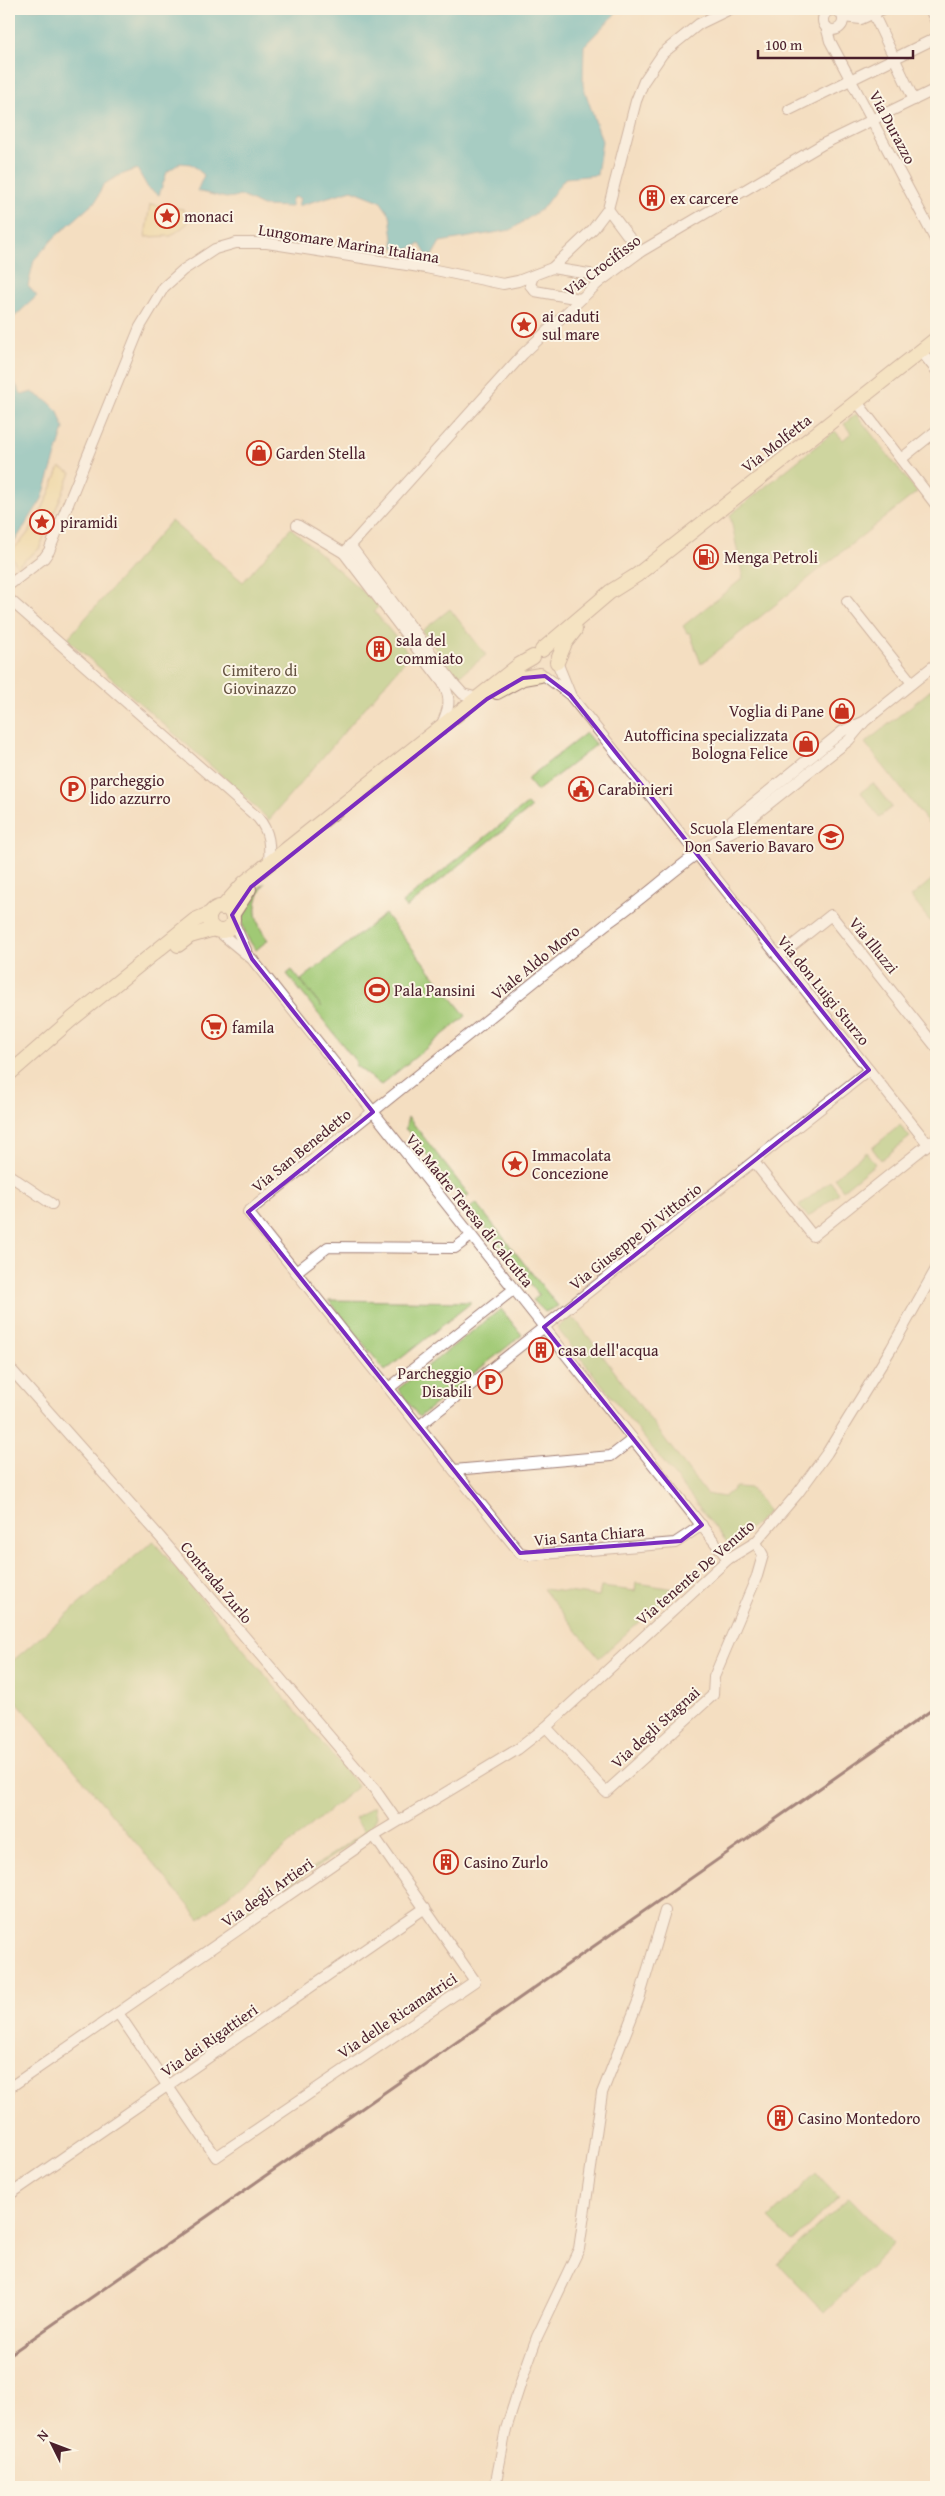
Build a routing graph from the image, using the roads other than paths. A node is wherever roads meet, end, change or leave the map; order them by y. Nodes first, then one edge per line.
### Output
1 (730, 9) edge
2 (883, 9) edge
3 (930, 9) edge
4 (822, 11) edge
5 (873, 13) junction
6 (843, 17) junction
7 (936, 22) edge
8 (826, 26) junction
9 (936, 38) edge
10 (894, 58) junction
11 (850, 80) junction
12 (936, 89) edge
13 (914, 100) junction
14 (789, 110) dead end
15 (872, 120) junction
16 (608, 210) junction
17 (936, 241) edge
18 (640, 252) junction
19 (552, 268) junction
20 (533, 276) junction
21 (598, 283) junction
22 (556, 296) junction
23 (580, 299) junction
24 (562, 316) junction
25 (936, 339) edge
26 (921, 351) junction
27 (936, 370) edge
28 (857, 402) junction
29 (936, 432) edge
30 (901, 459) junction
31 (935, 502) edge
32 (297, 525) dead end
33 (347, 549) junction
34 (637, 575) junction
35 (9, 585) edge
36 (9, 599) edge
37 (847, 601) dead end
38 (537, 654) junction
39 (557, 662) junction
40 (936, 664) edge
41 (542, 676) junction
42 (912, 683) junction
43 (570, 695) junction
44 (478, 698) junction
45 (441, 726) junction
46 (697, 854) junction
47 (270, 863) junction
48 (224, 914) junction
49 (216, 930) junction
50 (778, 957) junction
51 (252, 959) junction
52 (936, 1047) edge
53 (30, 1057) junction
54 (869, 1070) junction
55 (9, 1074) edge
56 (373, 1112) junction
57 (932, 1141) edge
58 (754, 1162) junction
59 (9, 1175) edge
60 (52, 1204) dead end
61 (471, 1236) junction
62 (936, 1269) edge
63 (296, 1272) junction
64 (514, 1289) junction
65 (544, 1327) junction
66 (9, 1367) edge
67 (389, 1388) junction
68 (419, 1426) junction
69 (633, 1439) junction
70 (454, 1470) junction
71 (702, 1525) junction
72 (756, 1542) junction
73 (728, 1559) junction
74 (546, 1727) junction
75 (398, 1821) junction
76 (374, 1836) junction
77 (425, 1908) junction
78 (665, 1911) dead end
79 (118, 2013) junction
80 (168, 2086) junction
81 (9, 2088) edge
82 (9, 2195) edge
83 (495, 2487) edge

1 - 16 street, Lungomare Marina Italiana
2 - 5 street
3 - 7 street
4 - 6 street
4 - 8 street
5 - 6 street
5 - 10 street
6 - 8 street
8 - 11 street, Via Durazzo
9 - 10 street
10 - 11 street
10 - 13 street
11 - 14 street
11 - 15 street, Via Durazzo
12 - 13 street, Via Crocifisso
13 - 15 street, Via Crocifisso
15 - 17 street, Via Durazzo
15 - 18 street, Via Crocifisso
16 - 18 street
16 - 19 street, Lungomare Marina Italiana
18 - 21 street, Via Crocifisso
19 - 20 street, Lungomare Marina Italiana
19 - 21 street
20 - 22 street
20 - 35 street, Lungomare Marina Italiana
21 - 23 street, Via Crocifisso
22 - 23 street
22 - 24 street
23 - 24 street, Via Crocifisso
24 - 33 street, Via Crocifisso
25 - 26 main road, Via Molfetta
26 - 27 street
26 - 28 main road, Via Molfetta
28 - 30 street
28 - 34 main road, Via Molfetta
29 - 30 street
30 - 31 street
32 - 33 street
33 - 44 street
33 - 45 street
34 - 38 main road
34 - 39 main road
36 - 47 street
37 - 42 street
38 - 39 main road
38 - 41 main road
38 - 44 main road
39 - 41 main road
39 - 43 street
40 - 42 street, Viale Aldo Moro
41 - 43 street
41 - 48 main road
42 - 46 street, Viale Aldo Moro
43 - 46 street, Via don Luigi Sturzo
44 - 45 main road
45 - 47 main road
46 - 50 street, Via don Luigi Sturzo
46 - 56 street, Viale Aldo Moro
47 - 48 main road
48 - 49 main road
48 - 49 main road
48 - 51 street
48 - 53 main road
49 - 51 street
49 - 53 main road
50 - 52 street, Via Illuzzi
50 - 54 street, Via don Luigi Sturzo
51 - 56 street, Via Madre Teresa di Calcutta
53 - 55 main road
54 - 57 street, Via don Luigi Sturzo
54 - 58 street, Via Giuseppe Di Vittorio
56 - 61 street, Via Madre Teresa di Calcutta
56 - 63 street, Via San Benedetto
57 - 58 street
58 - 65 street, Via Giuseppe Di Vittorio
59 - 60 street
61 - 63 street
61 - 64 street, Via Madre Teresa di Calcutta
62 - 72 street, Via tenente De Venuto
63 - 67 street
64 - 65 street, Via Madre Teresa di Calcutta
64 - 67 street
65 - 68 street, Via Giuseppe Di Vittorio
65 - 69 street, Via Madre Teresa di Calcutta
66 - 75 street, Contrada Zurlo
67 - 68 street
68 - 70 street
69 - 70 street
69 - 71 street, Via Madre Teresa di Calcutta
70 - 71 street, Via Santa Chiara
71 - 73 street, Via Madre Teresa di Calcutta
72 - 73 street, Via tenente De Venuto
72 - 74 street, Via degli Stagnai
73 - 74 street, Via tenente De Venuto
74 - 75 street, Via degli Artieri
75 - 76 street, Via degli Artieri
76 - 77 street, Via delle Ricamatrici
76 - 79 street, Via degli Artieri
77 - 80 street, Via dei Rigattieri
77 - 80 street, Via delle Ricamatrici
78 - 83 street
79 - 80 street
79 - 81 street, Via degli Artieri
80 - 82 street, Via dei Rigattieri

